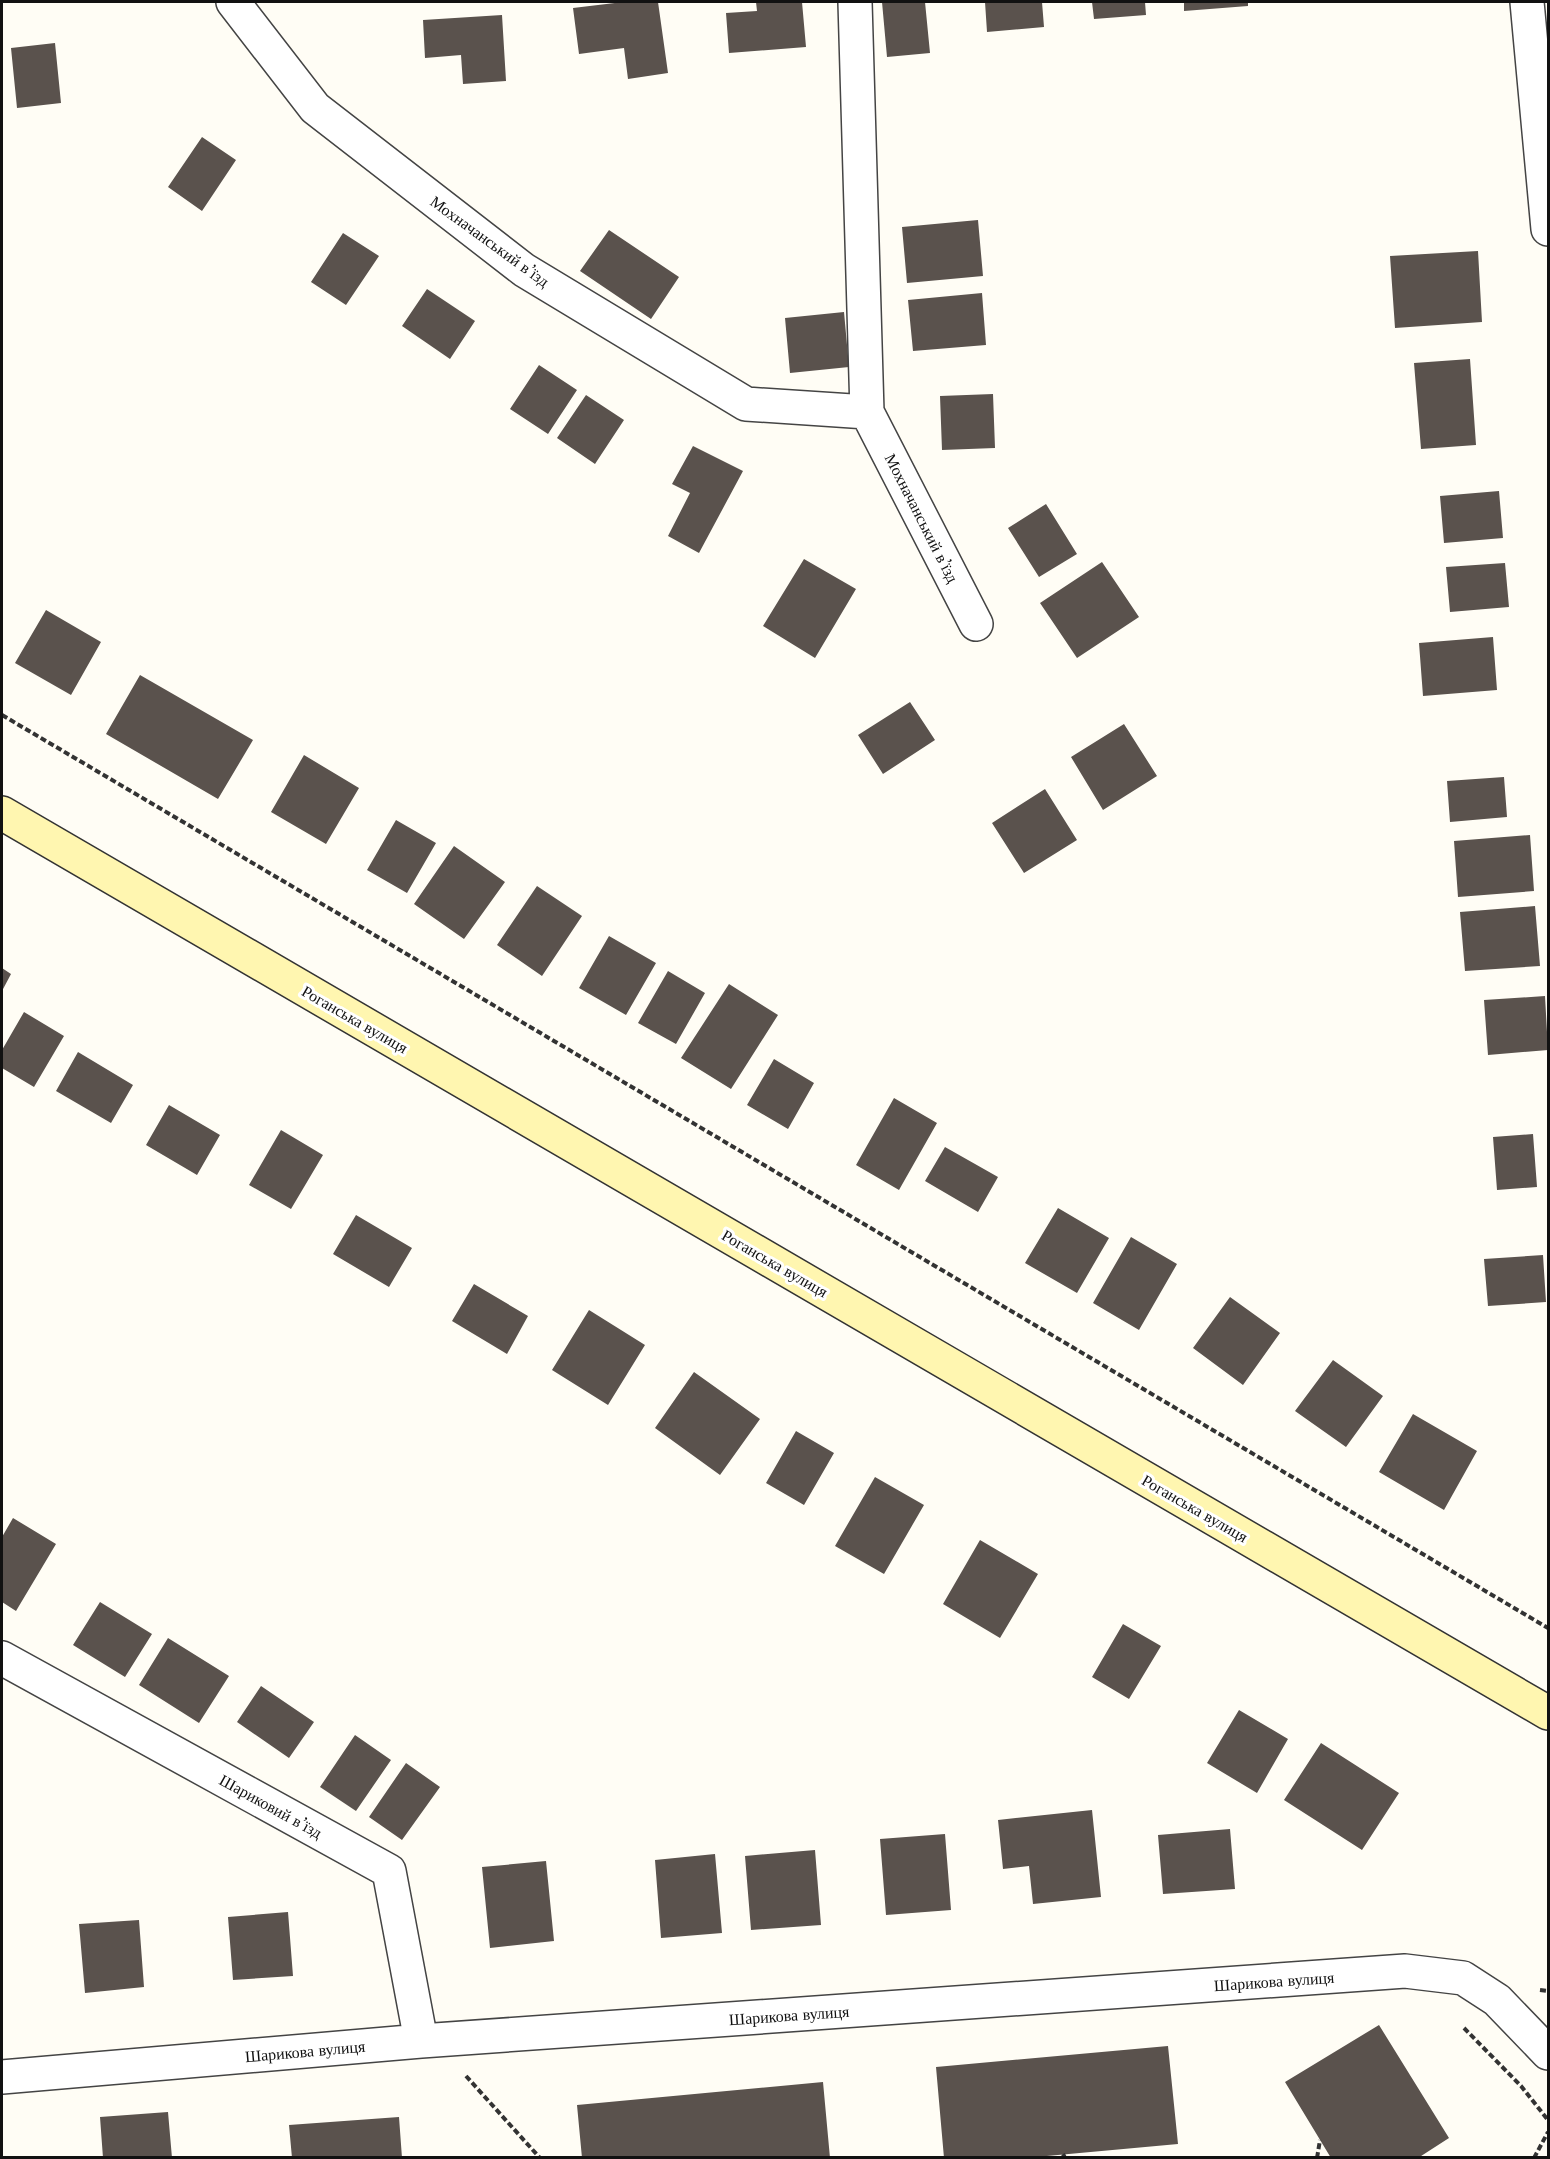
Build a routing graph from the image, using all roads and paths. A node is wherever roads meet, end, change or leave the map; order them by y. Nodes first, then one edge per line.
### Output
1 (234, 2) edge
2 (855, 2) edge
3 (1527, 2) edge
4 (1548, 228) edge
5 (867, 412) junction
6 (976, 624) dead end
7 (2, 715) edge
8 (2, 813) edge
9 (1548, 1629) edge
10 (2, 1658) edge
11 (1548, 1713) edge
12 (1458, 2021) dead end
13 (421, 2040) junction
14 (1548, 2053) edge
15 (461, 2070) dead end
16 (2, 2077) edge
17 (1548, 2120) edge
18 (1548, 2132) edge
19 (1320, 2140) dead end
20 (540, 2157) edge
21 (1317, 2157) edge
22 (1533, 2157) edge

1 - 5 street, Мохначанський в’їзд
2 - 5 street, Мохначанський в’їзд
3 - 4 street
5 - 6 street, Мохначанський в’їзд
7 - 9 path
8 - 11 main road, Роганська вулиця
10 - 13 street, Шариковий в’їзд
12 - 17 path
13 - 14 street, Шарикова вулиця
13 - 16 street, Шарикова вулиця
15 - 20 path
18 - 22 path
19 - 21 path

